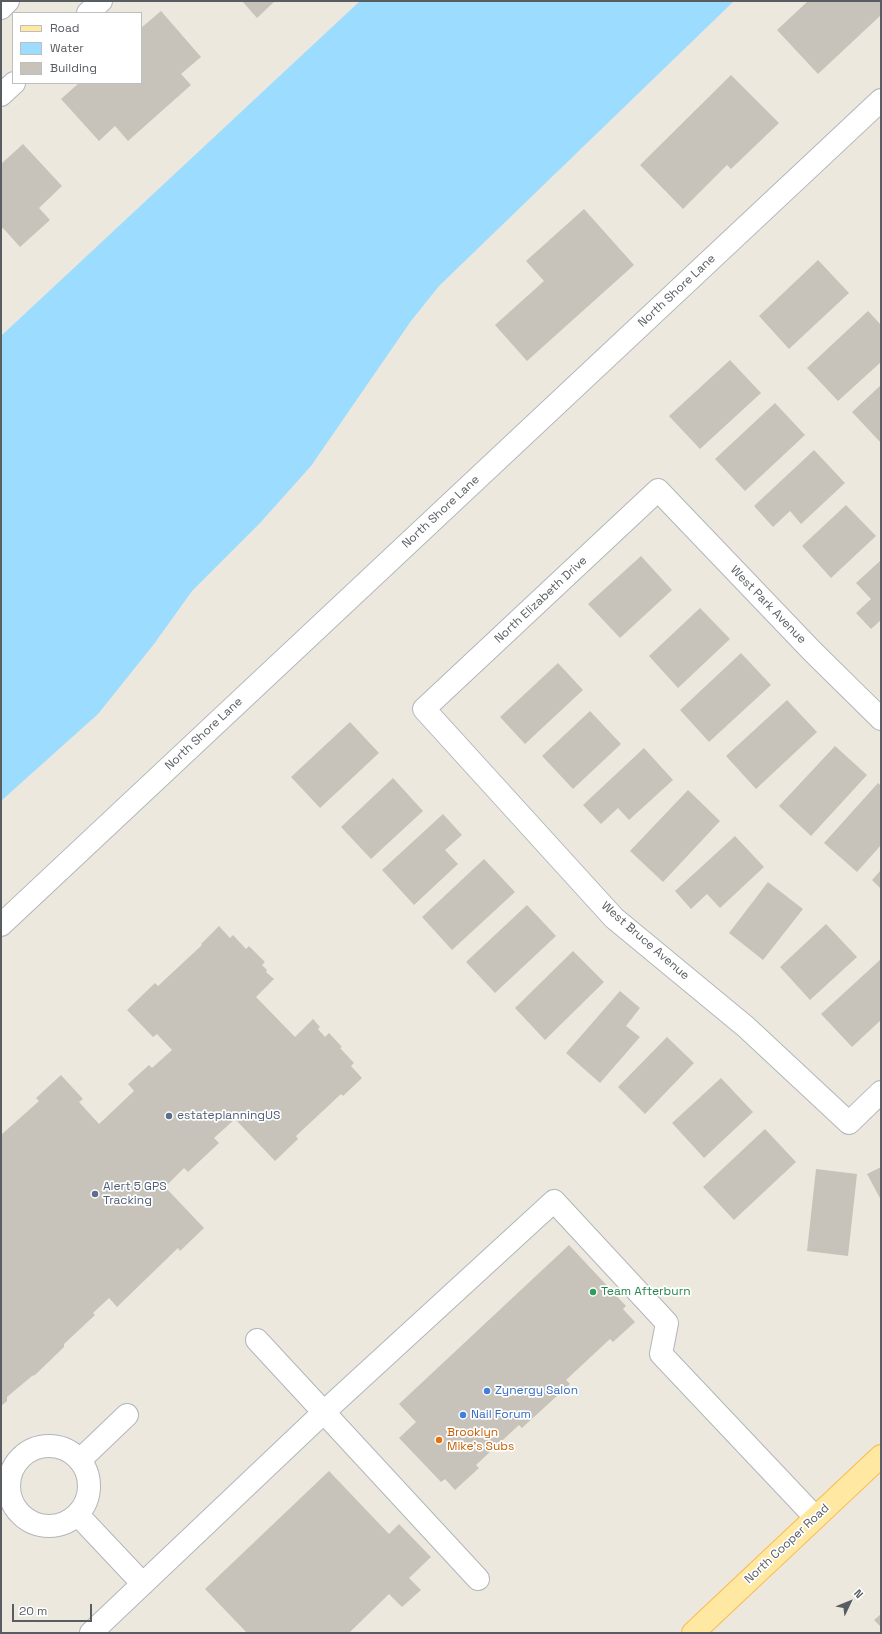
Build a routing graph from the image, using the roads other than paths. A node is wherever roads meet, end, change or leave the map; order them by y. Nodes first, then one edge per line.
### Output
1 (8, 1) edge
2 (101, 1) edge
3 (1, 8) edge
4 (89, 12) edge
5 (13, 84) edge
6 (1, 95) edge
7 (881, 100) edge
8 (658, 490) joint
9 (424, 709) joint
10 (881, 719) edge
11 (1, 925) edge
12 (881, 1092) edge
13 (257, 1340) dead end
14 (324, 1412) junction
15 (127, 1415) dead end
16 (881, 1456) edge
17 (80, 1460) junction
18 (78, 1515) junction
19 (815, 1517) junction
20 (478, 1579) dead end
21 (143, 1584) junction
22 (91, 1633) edge
23 (693, 1633) edge

1 - 3 street
2 - 4 street
5 - 6 street
7 - 11 street, North Shore Lane
8 - 9 street, North Elizabeth Drive
8 - 10 street, West Park Avenue
9 - 12 street, West Bruce Avenue
13 - 14 street
14 - 19 street
14 - 20 street
14 - 21 street
15 - 17 street
16 - 19 main road, North Cooper Road
17 - 18 street
17 - 18 street
18 - 21 street
19 - 23 main road, North Cooper Road
21 - 22 street

